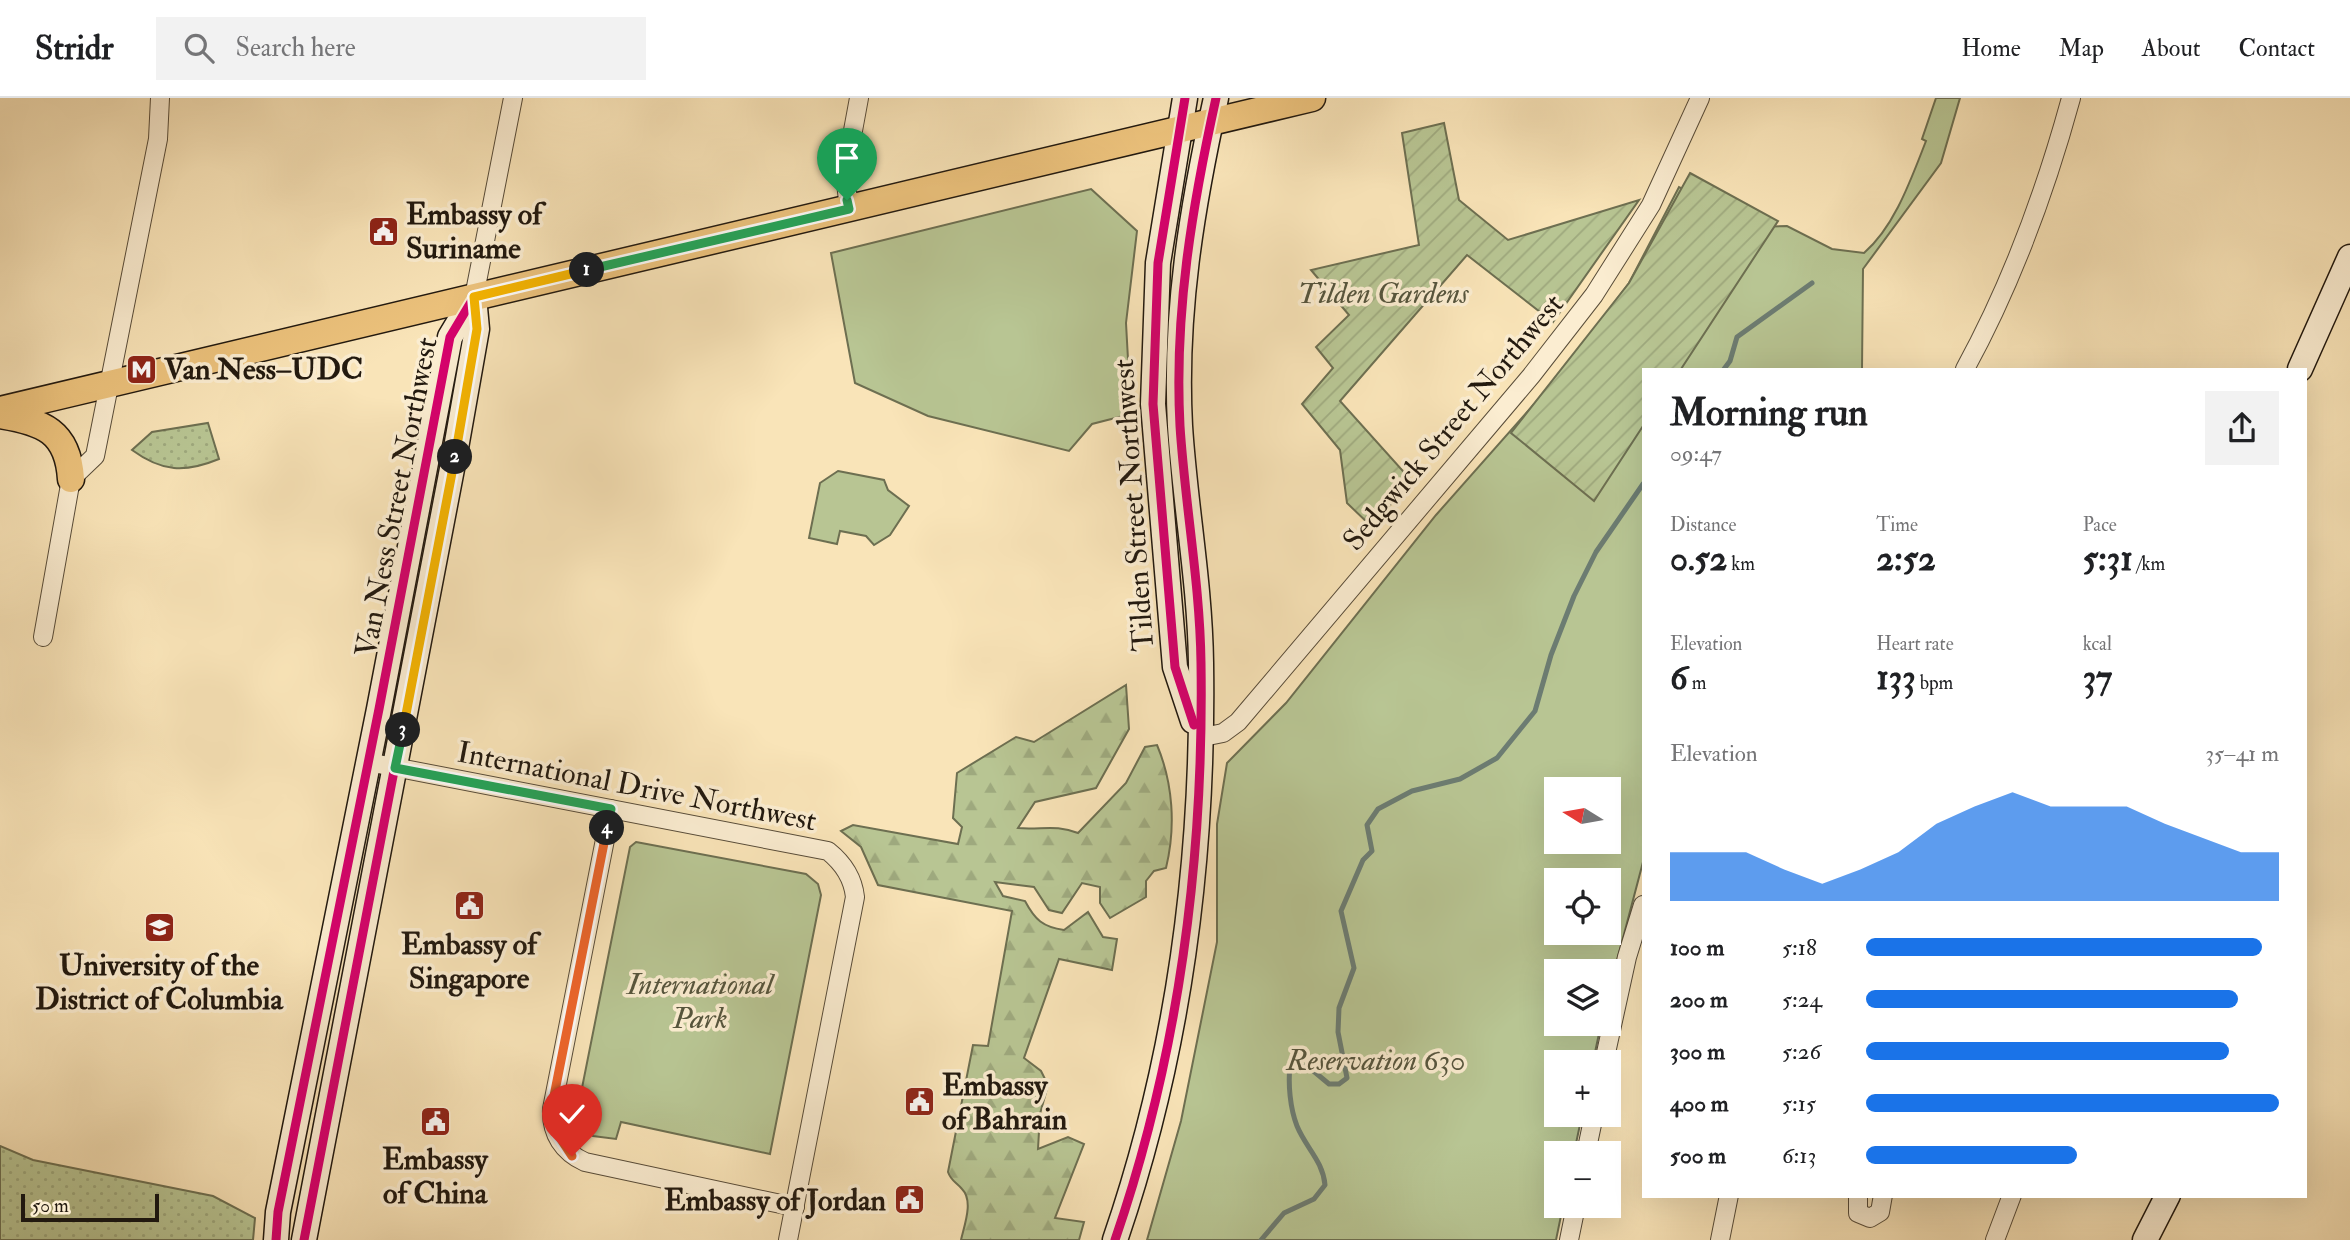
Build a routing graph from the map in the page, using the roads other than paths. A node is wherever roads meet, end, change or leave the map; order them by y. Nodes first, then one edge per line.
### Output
1 (160, 98) edge
2 (513, 98) edge
3 (859, 98) edge
4 (1185, 98) edge
5 (1312, 98) edge
6 (1700, 98) edge
7 (2071, 98) edge
8 (1213, 109) edge
9 (1179, 128) junction
10 (849, 209) junction
11 (2350, 257) edge
12 (474, 297) junction
13 (1966, 368) edge
14 (2300, 368) edge
15 (110, 384) junction
16 (1179, 402) junction
17 (1153, 404) junction
18 (0, 413) edge
19 (71, 479) junction
20 (43, 637) dead end
21 (1198, 738) junction
22 (368, 762) junction
23 (395, 768) junction
24 (611, 809) junction
25 (1642, 908) edge
26 (1607, 1050) edge
27 (1728, 1198) edge
28 (1858, 1198) edge
29 (1883, 1198) edge
30 (2011, 1198) edge
31 (2166, 1198) edge
32 (795, 1207) junction
33 (1574, 1218) edge
34 (276, 1240) edge
35 (304, 1240) edge
36 (789, 1240) edge
37 (1115, 1240) edge
38 (1569, 1240) edge
39 (1720, 1240) edge
40 (1995, 1240) edge
41 (2145, 1240) edge

1 - 15 street
2 - 12 street, Van Ness Street Northwest
3 - 10 street
4 - 9 street, Tilden Street Northwest
5 - 8 main road
6 - 21 street, Sedgwick Street Northwest
7 - 13 street
8 - 9 main road
8 - 16 street, Tilden Street Northwest
9 - 10 main road
9 - 17 street, Tilden Street Northwest
10 - 12 main road
11 - 14 street
12 - 15 main road
12 - 22 street, Van Ness Street Northwest
12 - 23 street, Van Ness Street Northwest
15 - 18 main road
15 - 19 street
16 - 17 street
16 - 21 street, Tilden Street Northwest
17 - 21 street, Tilden Street Northwest
18 - 19 main road
19 - 20 street
21 - 37 street, Tilden Street Northwest
22 - 23 street, International Drive Northwest
22 - 34 street, Van Ness Street Northwest
23 - 24 street, International Drive Northwest
23 - 35 street, Van Ness Street Northwest
24 - 32 street
24 - 32 street, International Drive Northwest
25 - 26 street
27 - 39 street
28 - 29 street
30 - 40 street
31 - 41 street
32 - 36 street, International Drive Northwest
33 - 38 street

